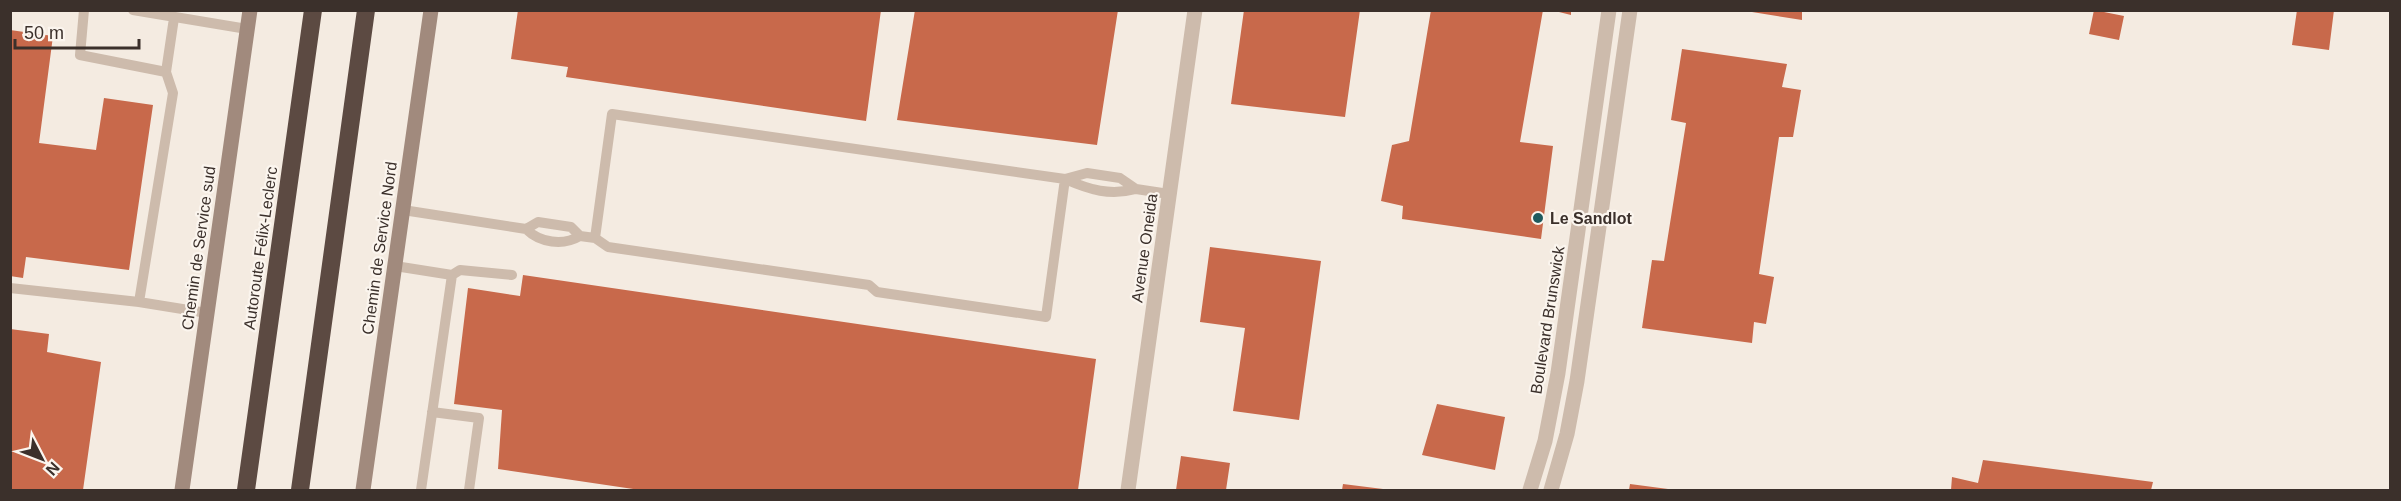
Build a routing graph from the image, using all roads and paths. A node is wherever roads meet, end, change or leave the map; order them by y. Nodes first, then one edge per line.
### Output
1 (84, 10) edge
2 (133, 10) edge
3 (250, 10) edge
4 (313, 10) edge
5 (366, 10) edge
6 (431, 10) edge
7 (1195, 10) edge
8 (1609, 10) edge
9 (1630, 10) edge
10 (174, 18) junction
11 (247, 29) junction
12 (166, 72) junction
13 (1065, 179) junction
14 (1136, 189) junction
15 (1169, 194) junction
16 (403, 210) junction
17 (526, 229) junction
18 (580, 236) junction
19 (595, 238) junction
20 (395, 266) junction
21 (452, 274) junction
22 (512, 276) dead end
23 (10, 288) edge
24 (139, 302) junction
25 (207, 313) junction
26 (432, 412) junction
27 (182, 490) edge
28 (246, 490) edge
29 (300, 490) edge
30 (363, 490) edge
31 (421, 490) edge
32 (469, 490) edge
33 (1128, 490) edge
34 (1530, 490) edge
35 (1551, 490) edge

1 - 12 lane
2 - 10 lane
3 - 11 main road, Chemin de Service sud
4 - 28 highway, Autoroute Félix-Leclerc
5 - 29 highway
6 - 16 main road, Chemin de Service Nord
7 - 15 street, Avenue Oneida
8 - 34 street, Boulevard Brunswick
9 - 35 street
10 - 11 lane
10 - 12 lane
11 - 25 main road, Chemin de Service sud
12 - 24 lane
13 - 14 lane
13 - 14 lane
13 - 19 lane
13 - 19 lane
14 - 15 lane
15 - 33 street, Avenue Oneida
16 - 17 lane
16 - 20 main road, Chemin de Service Nord
17 - 18 lane
17 - 18 lane
18 - 19 lane
20 - 21 lane
20 - 30 main road, Chemin de Service Nord
21 - 22 lane
21 - 26 lane
23 - 24 lane
24 - 25 lane
25 - 27 main road, Chemin de Service sud
26 - 31 lane
26 - 32 lane

